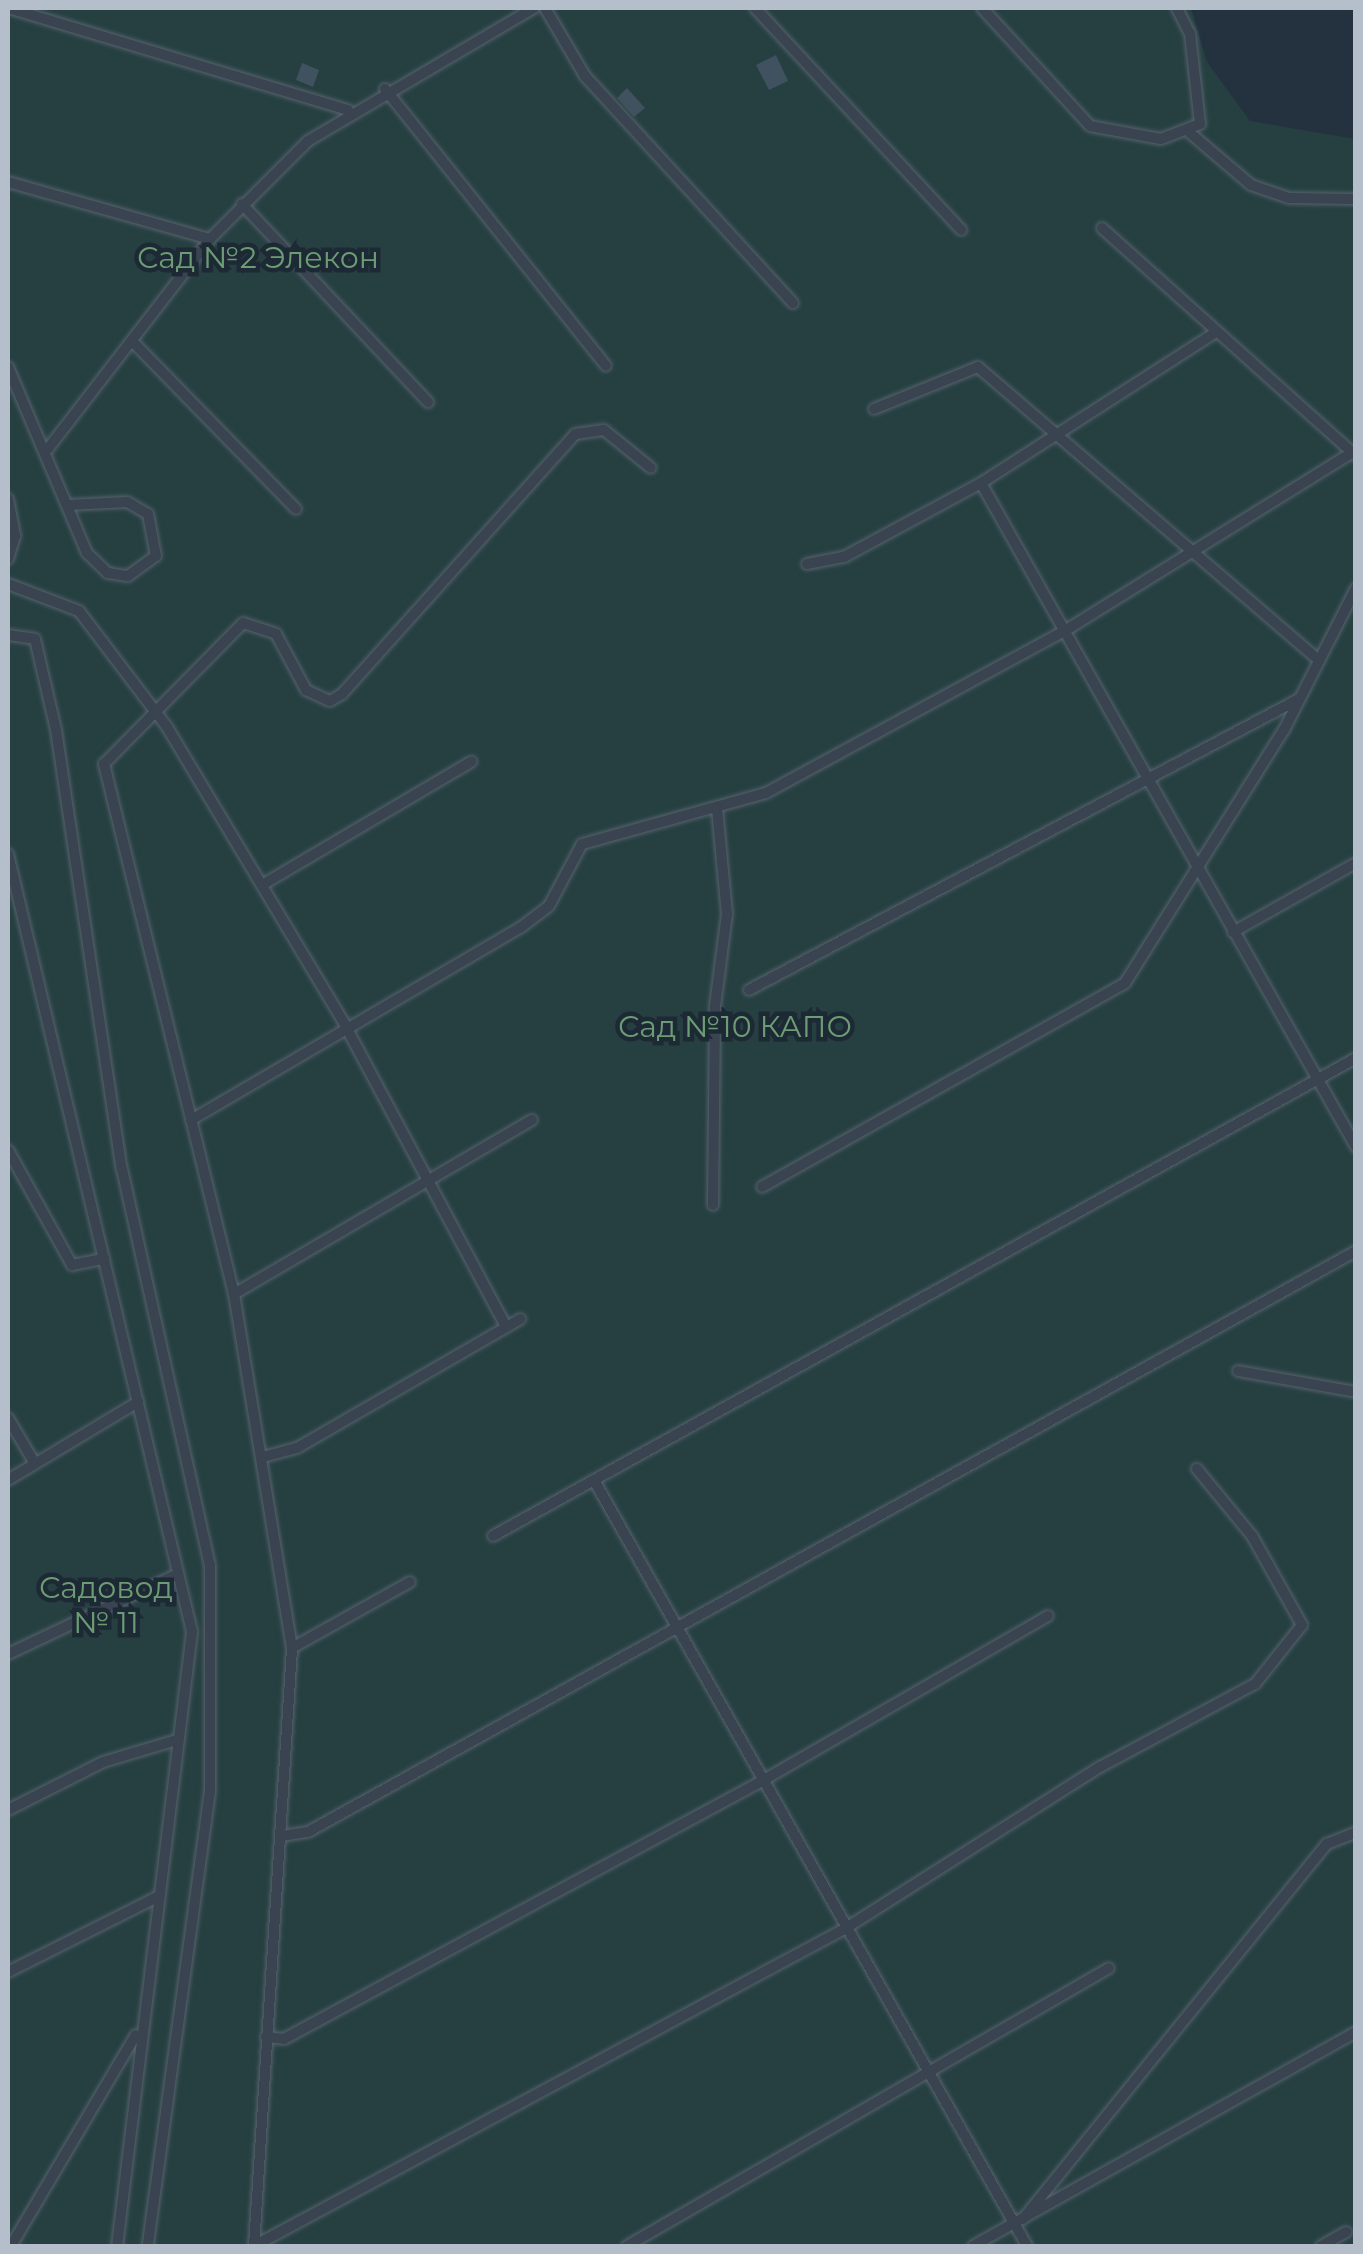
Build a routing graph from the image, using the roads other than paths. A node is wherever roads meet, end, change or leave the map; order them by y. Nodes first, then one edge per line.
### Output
1 (8, 8) edge
2 (534, 8) edge
3 (545, 8) edge
4 (755, 8) edge
5 (982, 8) edge
6 (1177, 8) edge
7 (385, 90) junction
8 (348, 110) junction
9 (1190, 134) junction
10 (8, 182) edge
11 (1356, 200) edge
12 (242, 204) junction
13 (1102, 228) dead end
14 (961, 230) dead end
15 (210, 239) junction
16 (793, 303) dead end
17 (1215, 332) junction
18 (136, 345) junction
19 (8, 366) edge
20 (606, 366) dead end
21 (428, 402) dead end
22 (874, 409) dead end
23 (1058, 433) junction
24 (47, 450) junction
25 (1354, 455) edge
26 (650, 468) dead end
27 (981, 482) junction
28 (8, 499) edge
29 (68, 505) junction
30 (296, 510) dead end
31 (1189, 554) junction
32 (8, 560) edge
33 (807, 564) dead end
34 (8, 584) edge
35 (1356, 588) edge
36 (1066, 630) junction
37 (8, 635) edge
38 (1318, 660) junction
39 (1300, 698) junction
40 (158, 714) junction
41 (471, 762) dead end
42 (1148, 777) junction
43 (718, 808) junction
44 (8, 854) edge
45 (1356, 863) edge
46 (1196, 868) junction
47 (262, 885) junction
48 (1234, 932) junction
49 (749, 990) dead end
50 (345, 1025) junction
51 (1356, 1058) edge
52 (1319, 1078) junction
53 (190, 1120) junction
54 (532, 1120) dead end
55 (1356, 1147) edge
56 (8, 1150) edge
57 (426, 1176) junction
58 (762, 1187) dead end
59 (713, 1205) dead end
60 (1356, 1252) edge
61 (104, 1259) junction
62 (234, 1294) junction
63 (520, 1320) dead end
64 (506, 1326) junction
65 (1238, 1371) dead end
66 (1356, 1392) edge
67 (138, 1402) junction
68 (8, 1418) edge
69 (262, 1458) junction
70 (34, 1462) junction
71 (1197, 1468) dead end
72 (8, 1480) edge
73 (595, 1482) junction
74 (493, 1536) dead end
75 (178, 1574) junction
76 (410, 1582) dead end
77 (1048, 1616) dead end
78 (678, 1626) junction
79 (292, 1648) junction
80 (8, 1654) edge
81 (178, 1740) junction
82 (762, 1780) junction
83 (8, 1810) edge
84 (1356, 1832) edge
85 (282, 1836) junction
86 (157, 1897) junction
87 (846, 1928) junction
88 (1109, 1968) dead end
89 (8, 1972) edge
90 (139, 2030) junction
91 (1356, 2032) edge
92 (266, 2038) junction
93 (930, 2076) junction
94 (1018, 2221) junction
95 (1346, 2232) dead end
96 (11, 2246) edge
97 (117, 2246) edge
98 (148, 2246) edge
99 (254, 2246) edge
100 (627, 2246) edge
101 (972, 2246) edge
102 (1027, 2246) edge
103 (1320, 2246) edge

1 - 8 lane
2 - 7 lane
3 - 16 lane
4 - 14 lane
5 - 9 lane
6 - 9 lane
7 - 8 lane
7 - 20 lane
8 - 12 lane
9 - 11 lane
10 - 15 lane
12 - 15 lane
12 - 21 lane
13 - 17 lane
15 - 18 lane
17 - 23 lane
17 - 25 lane
18 - 24 lane
18 - 30 lane
19 - 24 lane
22 - 23 lane
23 - 27 lane
23 - 31 lane
24 - 29 lane
25 - 31 lane
26 - 40 lane
27 - 33 lane
27 - 36 lane
28 - 32 lane
29 - 29 lane
31 - 36 lane
31 - 38 lane
34 - 40 lane
35 - 38 lane
36 - 42 lane
36 - 43 lane
37 - 98 lane
38 - 39 lane
39 - 42 lane
39 - 46 lane
40 - 47 lane
40 - 53 lane
41 - 47 lane
42 - 46 lane
42 - 49 lane
43 - 50 lane
43 - 59 lane
44 - 61 lane
45 - 48 lane
46 - 48 lane
46 - 58 lane
47 - 50 lane
48 - 52 lane
50 - 53 lane
50 - 57 lane
51 - 52 lane
52 - 55 lane
52 - 73 lane
53 - 62 lane
54 - 57 lane
56 - 61 lane
57 - 62 lane
57 - 64 lane
60 - 78 lane
61 - 67 lane
62 - 69 lane
63 - 64 lane
64 - 69 lane
65 - 66 lane
67 - 70 lane
67 - 75 lane
68 - 70 lane
69 - 79 lane
70 - 72 lane
71 - 87 lane
73 - 74 lane
73 - 78 lane
75 - 80 lane
75 - 81 lane
76 - 79 lane
77 - 82 lane
78 - 82 lane
78 - 85 lane
79 - 85 lane
81 - 83 lane
81 - 86 lane
82 - 87 lane
82 - 92 lane
84 - 94 lane
85 - 92 lane
86 - 89 lane
86 - 90 lane
87 - 93 lane
87 - 99 lane
88 - 93 lane
90 - 96 lane
90 - 97 lane
91 - 94 lane
92 - 99 lane
93 - 94 lane
93 - 100 lane
94 - 101 lane
94 - 102 lane
95 - 103 lane

